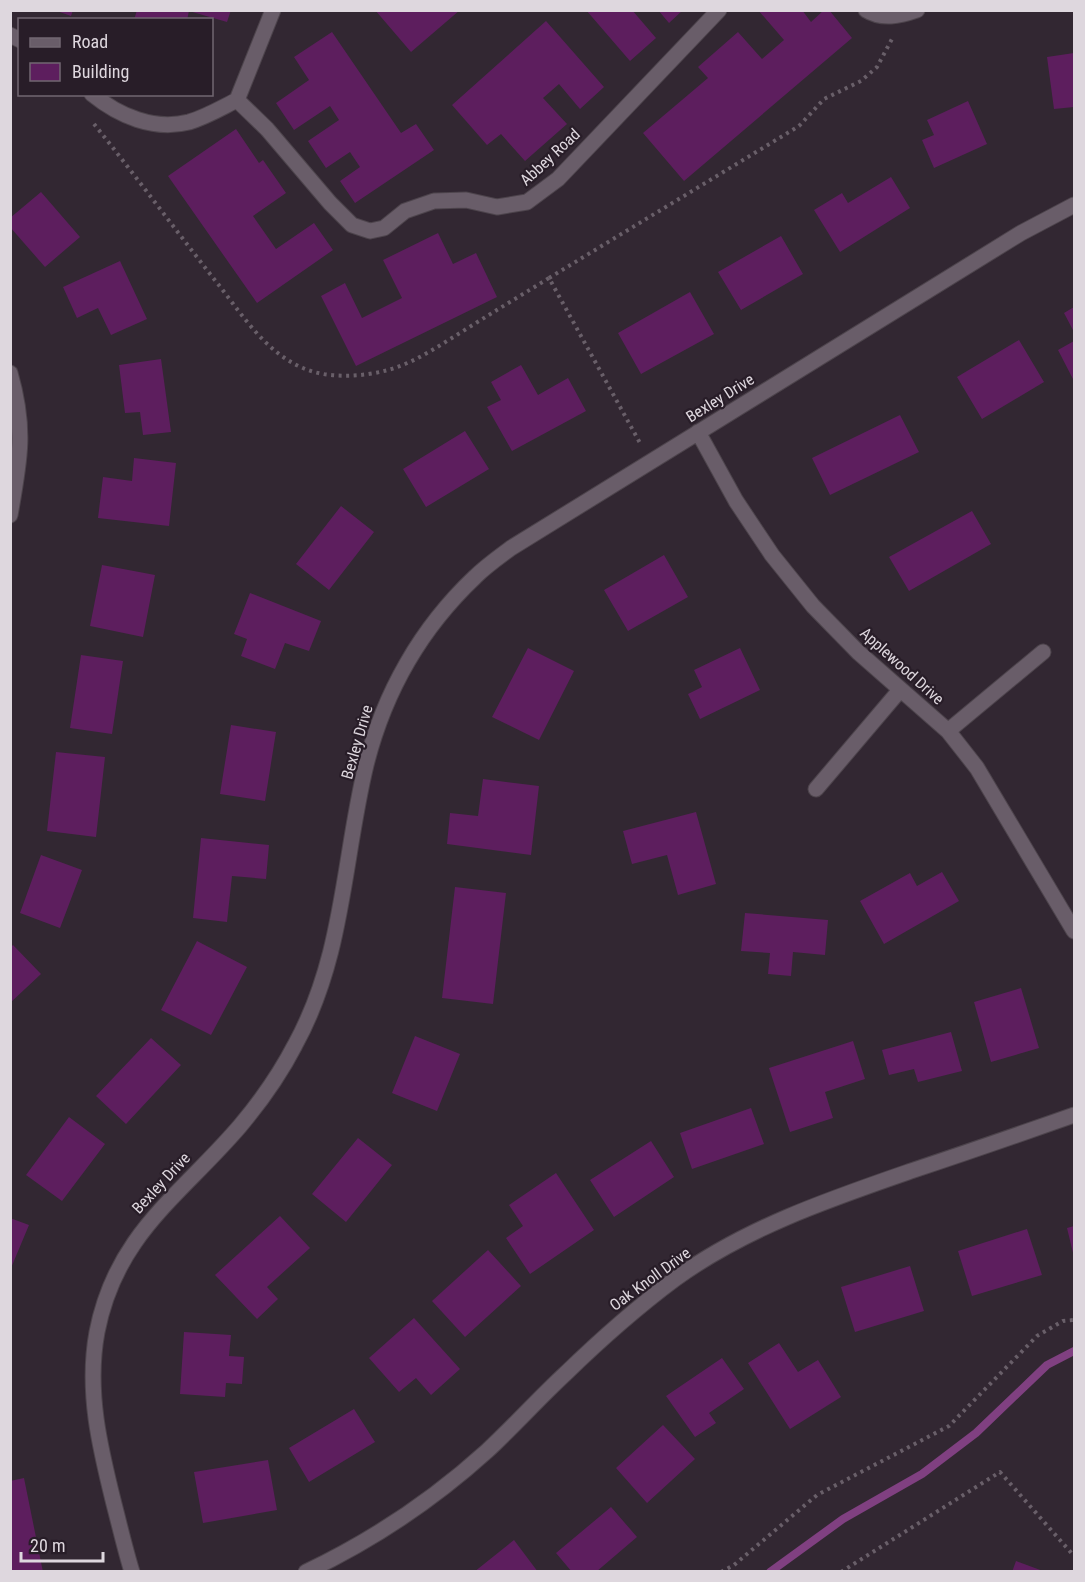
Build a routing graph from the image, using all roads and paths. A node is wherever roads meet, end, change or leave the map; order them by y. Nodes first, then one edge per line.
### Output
1 (273, 10) edge
2 (719, 10) edge
3 (867, 10) edge
4 (917, 10) edge
5 (897, 31) dead end
6 (94, 96) edge
7 (237, 100) junction
8 (92, 121) dead end
9 (1074, 205) edge
10 (549, 278) junction
11 (10, 373) edge
12 (698, 432) junction
13 (645, 452) dead end
14 (10, 515) edge
15 (1043, 652) dead end
16 (900, 690) junction
17 (948, 731) junction
18 (816, 789) dead end
19 (1074, 931) edge
20 (1074, 1115) edge
21 (1074, 1320) edge
22 (1074, 1556) edge
23 (132, 1572) edge
24 (306, 1572) edge
25 (721, 1572) edge
26 (841, 1572) edge

1 - 7 street
2 - 7 street, Abbey Road
3 - 4 street
5 - 10 path
6 - 7 street
8 - 10 path
9 - 12 street, Bexley Drive
10 - 13 path
11 - 14 street
12 - 16 street, Applewood Drive
12 - 23 street, Bexley Drive
15 - 17 street
16 - 17 street, Applewood Drive
16 - 18 street
17 - 19 street, Applewood Drive
20 - 24 street, Oak Knoll Drive
21 - 25 path
22 - 26 path

